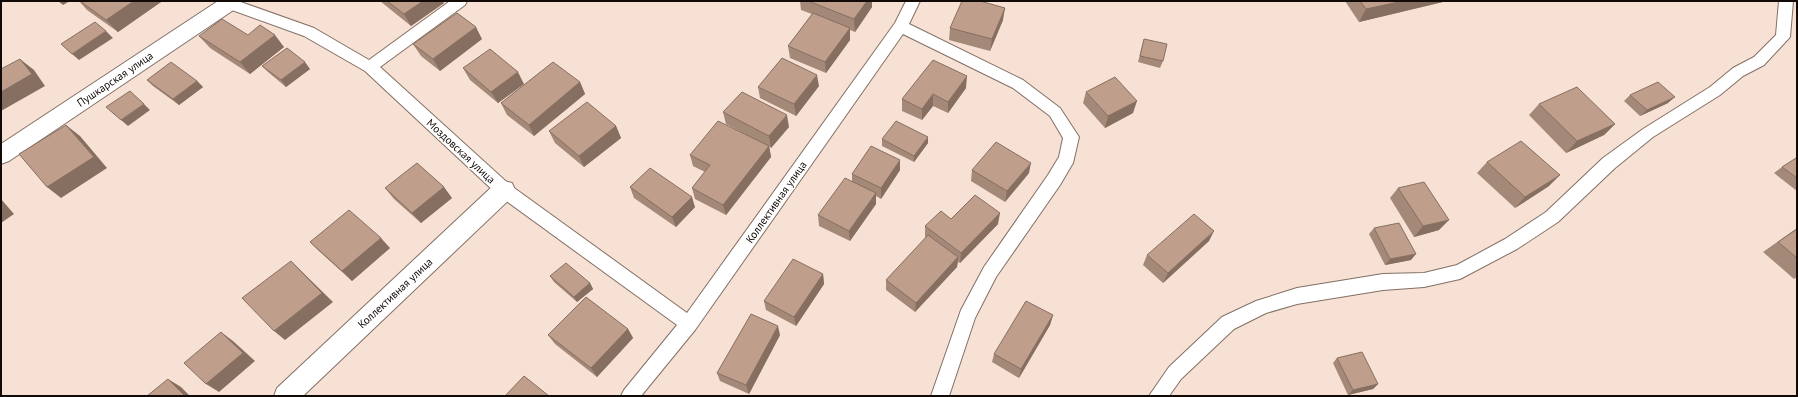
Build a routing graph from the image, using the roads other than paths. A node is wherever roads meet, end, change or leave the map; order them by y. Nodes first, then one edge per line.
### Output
1 (460, 1) edge
2 (913, 1) edge
3 (1786, 1) edge
4 (226, 2) edge
5 (901, 26) junction
6 (370, 67) junction
7 (1, 155) edge
8 (504, 190) junction
9 (689, 324) junction
10 (286, 396) edge
11 (630, 396) edge
12 (940, 396) edge
13 (1158, 396) edge

1 - 6 lane
2 - 5 lane, Коллективная улица
3 - 13 lane
4 - 6 lane, Моздовская улица
4 - 7 street, Пушкарская улица
5 - 9 lane, Коллективная улица
5 - 12 lane
6 - 8 lane, Моздовская улица
8 - 9 lane, Моздовская улица
8 - 10 street, Коллективная улица
9 - 11 lane, Коллективная улица

